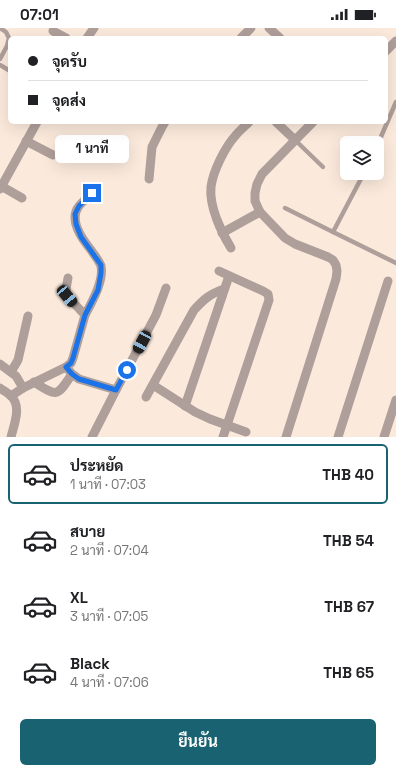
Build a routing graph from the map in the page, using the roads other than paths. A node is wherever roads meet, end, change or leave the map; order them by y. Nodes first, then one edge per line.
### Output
1 (0, 28) edge
2 (251, 28) edge
3 (269, 28) edge
4 (53, 31) dead end
5 (8, 36) edge
6 (62, 36) edge
7 (243, 36) edge
8 (278, 36) edge
9 (8, 42) edge
10 (396, 42) edge
11 (388, 49) edge
12 (0, 59) edge
13 (396, 102) edge
14 (388, 121) edge
15 (36, 124) edge
16 (164, 124) edge
17 (247, 124) edge
18 (278, 124) edge
19 (312, 124) edge
20 (386, 124) edge
21 (381, 136) edge
22 (295, 140) junction
23 (26, 141) junction
24 (53, 156) dead end
25 (324, 167) dead end
26 (149, 179) dead end
27 (360, 180) edge
28 (1, 188) edge
29 (92, 193) dead end
30 (22, 198) dead end
31 (285, 208) dead end
32 (260, 212) junction
33 (333, 232) junction
34 (222, 233) junction
35 (231, 248) dead end
36 (396, 263) edge
37 (219, 271) dead end
38 (229, 276) junction
39 (68, 278) dead end
40 (388, 281) dead end
41 (166, 288) dead end
42 (224, 289) junction
43 (85, 315) junction
44 (28, 316) dead end
45 (0, 364) edge
46 (69, 371) junction
47 (11, 372) junction
48 (34, 382) junction
49 (153, 385) junction
50 (0, 388) edge
51 (23, 388) junction
52 (116, 390) junction
53 (11, 396) junction
54 (146, 397) dead end
55 (396, 400) edge
56 (185, 406) junction
57 (227, 425) junction
58 (246, 432) dead end
59 (11, 437) edge
60 (92, 437) edge
61 (223, 437) edge
62 (286, 437) edge
63 (338, 437) edge
64 (384, 437) edge

1 - 5 lane
2 - 7 street
3 - 8 street
4 - 6 street
9 - 12 lane
10 - 11 street
13 - 14 lane
15 - 23 street
16 - 26 street
17 - 34 street
18 - 22 street
19 - 22 street
20 - 21 lane
22 - 25 lane
22 - 32 street
23 - 24 street
23 - 28 street
27 - 33 lane
28 - 30 street
29 - 43 street
31 - 33 lane
32 - 34 street
32 - 62 street
33 - 36 lane
34 - 35 street
37 - 38 street
38 - 42 street
38 - 57 street
39 - 43 street
40 - 63 street
41 - 52 street
42 - 49 street
42 - 56 street
43 - 46 street
44 - 47 street
45 - 47 street
46 - 48 street
46 - 48 street
46 - 52 street
47 - 51 street
48 - 51 street
49 - 54 street
49 - 56 street
50 - 53 street
51 - 53 street
52 - 60 street
53 - 59 street
55 - 64 street
56 - 57 street
57 - 58 street
57 - 61 street

